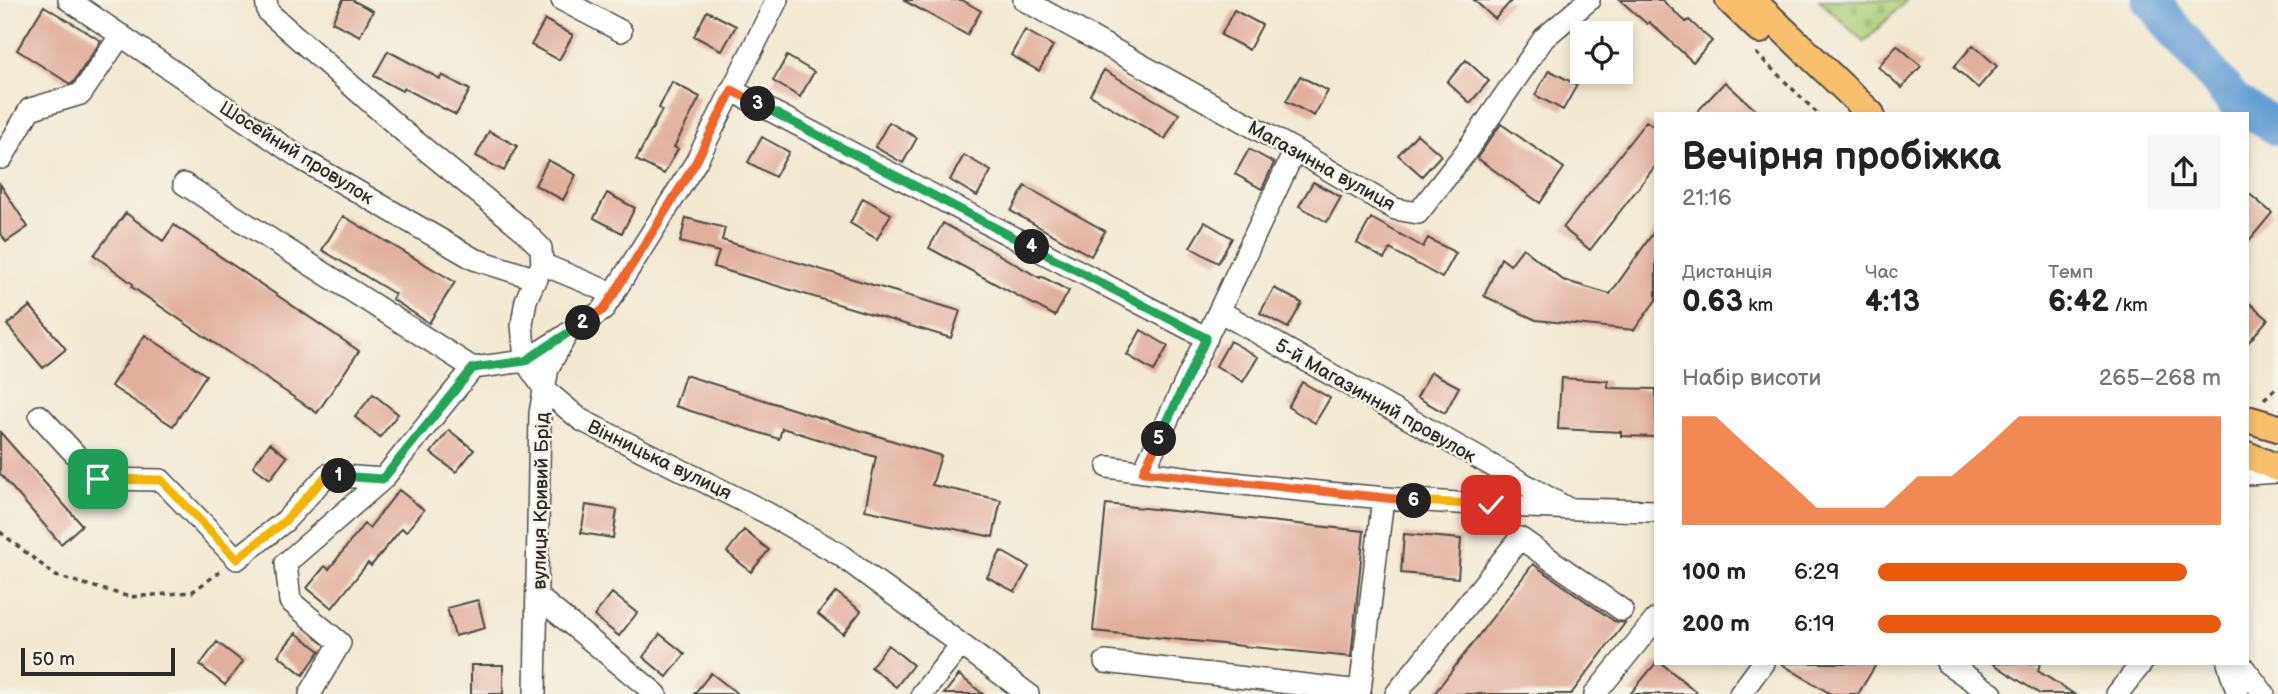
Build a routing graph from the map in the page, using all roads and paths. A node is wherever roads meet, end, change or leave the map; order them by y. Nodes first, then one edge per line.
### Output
1 (69, 0) edge
2 (562, 0) edge
3 (777, 0) edge
4 (1024, 0) edge
5 (1589, 0) edge
6 (1729, 0) edge
7 (1752, 0) edge
8 (267, 6) edge
9 (621, 31) dead end
10 (121, 36) junction
11 (1750, 47) dead end
12 (732, 90) junction
13 (1816, 112) edge
14 (1845, 112) edge
15 (1869, 112) edge
16 (1295, 150) junction
17 (2, 158) dead end
18 (184, 184) dead end
19 (540, 271) junction
20 (614, 294) junction
21 (1219, 311) junction
22 (567, 334) junction
23 (1206, 338) junction
24 (525, 361) junction
25 (473, 368) junction
26 (545, 390) junction
27 (40, 416) dead end
28 (2249, 420) edge
29 (2278, 428) edge
30 (2249, 456) edge
31 (1108, 467) dead end
32 (2278, 470) edge
33 (1143, 472) junction
34 (2249, 474) edge
35 (383, 479) junction
36 (1382, 498) junction
37 (1569, 509) junction
38 (1654, 511) edge
39 (0, 532) edge
40 (237, 559) junction
41 (538, 597) junction
42 (1622, 610) dead end
43 (1654, 621) edge
44 (961, 645) junction
45 (1105, 662) dead end
46 (1762, 665) edge
47 (1950, 665) edge
48 (2141, 665) edge
49 (2229, 665) edge
50 (2242, 665) edge
51 (1362, 693) edge
52 (310, 694) edge
53 (535, 694) edge
54 (656, 694) edge
55 (922, 694) edge
56 (1028, 694) edge
57 (1396, 694) edge
58 (1595, 694) edge
59 (1740, 694) edge
60 (1992, 694) edge
61 (2117, 694) edge
62 (2238, 694) edge
63 (2264, 694) edge

1 - 10 street, Шосейний провулок
2 - 9 street
3 - 12 street, вулиця Кривий Брід
4 - 16 street, Магазинна вулиця
5 - 16 street, Магазинна вулиця
6 - 14 main road
7 - 15 main road
8 - 19 street
10 - 17 street
10 - 19 street, Шосейний провулок
11 - 13 path
12 - 20 street, вулиця Кривий Брід
12 - 23 street
16 - 21 street
18 - 25 street
19 - 20 street, Шосейний провулок
19 - 24 street, Вінницька вулиця
20 - 22 street, вулиця Кривий Брід
21 - 23 street
21 - 37 street, 5-й Магазинний провулок
22 - 24 street
22 - 26 street, вулиця Кривий Брід
23 - 33 street
24 - 25 street
24 - 26 street, Вінницька вулиця
25 - 35 street
26 - 41 street, вулиця Кривий Брід
26 - 44 street, Вінницька вулиця
27 - 40 street
28 - 29 main road
30 - 32 main road
31 - 33 street
32 - 34 street
33 - 36 street
35 - 40 street
35 - 52 street
36 - 37 street
36 - 51 street
37 - 38 street
39 - 40 path
41 - 53 street, вулиця Кривий Брід
41 - 54 street
42 - 57 street
43 - 58 street
44 - 55 street
44 - 56 street, Вінницька вулиця
45 - 51 street
46 - 59 street
47 - 60 street
48 - 61 street
49 - 62 street
50 - 63 street

